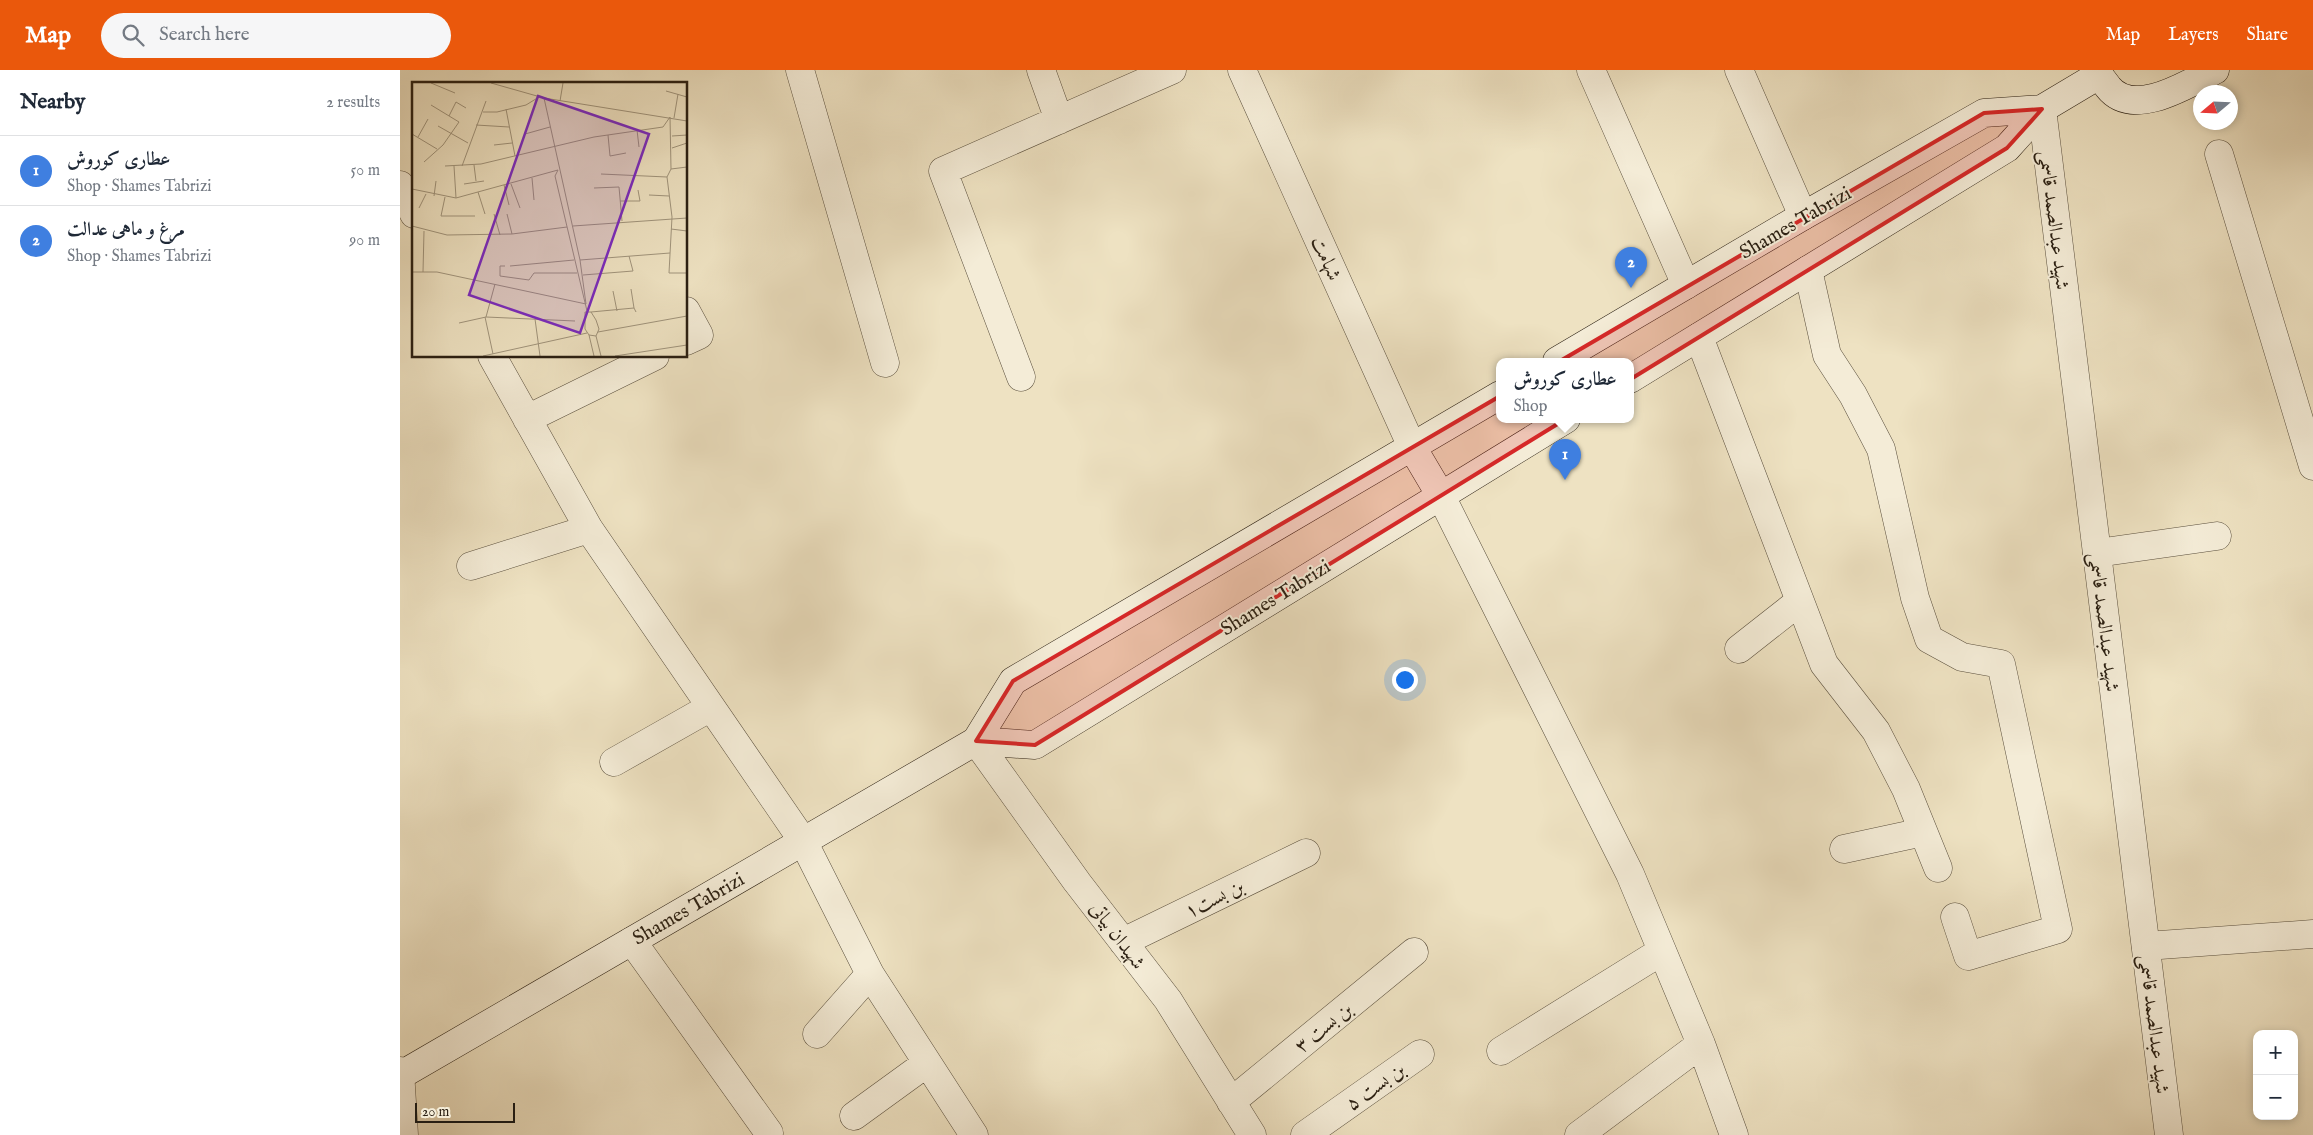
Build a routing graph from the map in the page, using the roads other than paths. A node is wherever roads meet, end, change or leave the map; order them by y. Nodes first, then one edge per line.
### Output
1 (800, 70) edge
2 (1041, 70) edge
3 (1172, 70) edge
4 (1242, 70) edge
5 (1591, 70) edge
6 (1739, 70) edge
7 (2215, 70) edge
8 (2098, 73) edge
9 (2042, 109) junction
10 (1058, 120) junction
11 (2219, 154) dead end
12 (412, 172) edge
13 (400, 177) edge
14 (400, 185) edge
15 (412, 210) edge
16 (1803, 216) junction
17 (1808, 270) junction
18 (1686, 285) junction
19 (688, 315) edge
20 (1699, 337) junction
21 (688, 340) edge
22 (493, 358) edge
23 (651, 358) edge
24 (1562, 358) edge
25 (885, 363) dead end
26 (1021, 376) dead end
27 (1634, 377) edge
28 (1496, 397) edge
29 (528, 419) junction
30 (1560, 423) edge
31 (1412, 447) junction
32 (2313, 466) edge
33 (1441, 496) junction
34 (589, 529) junction
35 (2217, 536) dead end
36 (2097, 553) junction
37 (471, 566) dead end
38 (1800, 601) junction
39 (1739, 649) dead end
40 (711, 707) junction
41 (976, 741) junction
42 (614, 762) dead end
43 (1923, 832) junction
44 (803, 841) junction
45 (1844, 850) dead end
46 (1306, 853) dead end
47 (1938, 868) dead end
48 (1955, 917) dead end
49 (2313, 934) edge
50 (632, 941) junction
51 (1123, 942) junction
52 (2146, 946) junction
53 (1662, 951) junction
54 (1414, 952) dead end
55 (870, 974) junction
56 (817, 1034) dead end
57 (1701, 1044) junction
58 (1501, 1050) dead end
59 (1420, 1054) dead end
60 (927, 1063) junction
61 (400, 1071) edge
62 (401, 1075) edge
63 (1231, 1102) junction
64 (854, 1116) dead end
65 (403, 1127) edge
66 (769, 1133) dead end
67 (425, 1135) edge
68 (974, 1135) edge
69 (1252, 1135) edge
70 (1304, 1135) edge
71 (1579, 1135) edge
72 (1734, 1135) edge
73 (2169, 1135) edge

1 - 25 street
2 - 10 street
3 - 10 street
4 - 31 street, شهامت
5 - 18 street
6 - 16 street
7 - 8 street
8 - 9 street, Shames Tabrizi
9 - 16 street, Shames Tabrizi
9 - 17 street, Shames Tabrizi
9 - 36 street, شهید عبدالصمد قاسمی
10 - 26 street
11 - 32 street
12 - 13 street
14 - 15 street
16 - 18 street, Shames Tabrizi
17 - 20 street, Shames Tabrizi
17 - 48 street
18 - 24 street, Shames Tabrizi
19 - 21 street
20 - 27 street, Shames Tabrizi
20 - 38 street
22 - 29 street
23 - 29 street
28 - 31 street, Shames Tabrizi
29 - 34 street
30 - 33 street, Shames Tabrizi
31 - 33 street, شهامت
31 - 41 street, Shames Tabrizi
33 - 41 street, Shames Tabrizi
33 - 53 street, شهامت
34 - 37 street
34 - 40 street
35 - 36 street
36 - 52 street, شهید عبدالصمد قاسمی
38 - 39 street
38 - 43 street
40 - 42 street
40 - 44 street
41 - 44 street, Shames Tabrizi
41 - 51 street, شهیدان بیاتی
43 - 45 street
43 - 47 street
44 - 50 street, Shames Tabrizi
44 - 55 street
46 - 51 street, بن بست۱
49 - 52 street
50 - 62 street, Shames Tabrizi
50 - 66 street
51 - 63 street, شهیدان بیاتی
52 - 73 street, شهید عبدالصمد قاسمی
53 - 57 street, شهامت
53 - 58 street
54 - 63 street, بن بست ۳
55 - 56 street
55 - 60 street
57 - 71 street
57 - 72 street, شهامت
59 - 70 street, بن بست ۵
60 - 64 street
60 - 68 street
61 - 62 street
62 - 65 street
63 - 69 street, شهیدان بیاتی
65 - 67 street

